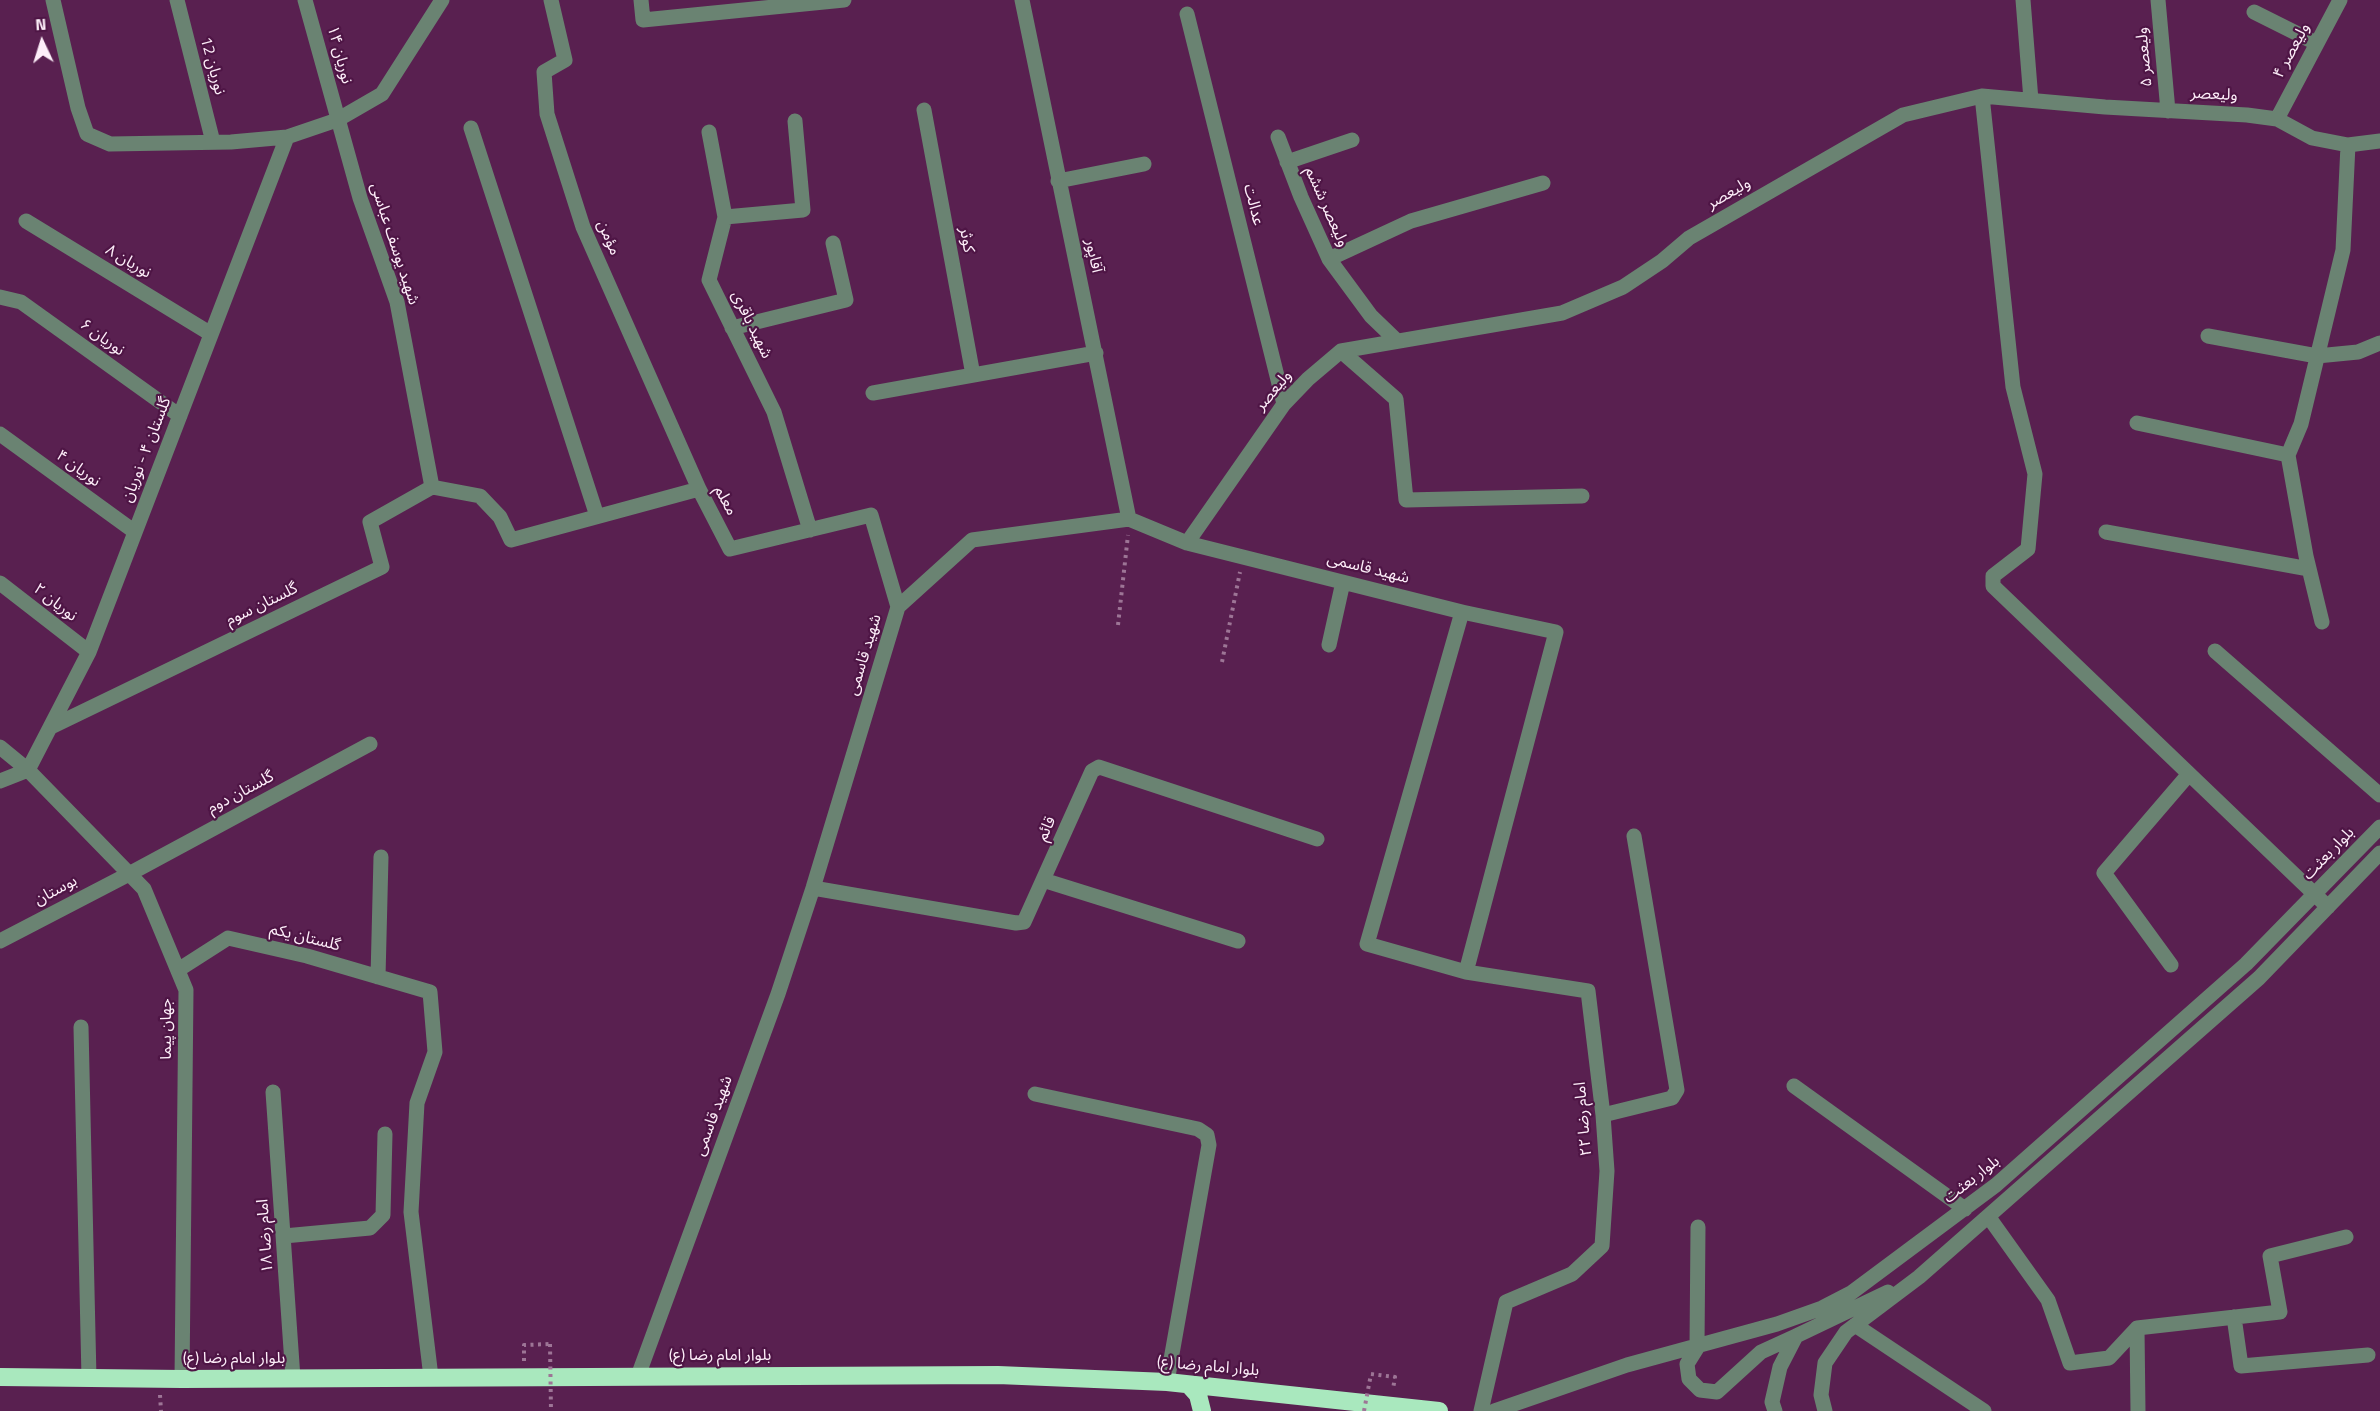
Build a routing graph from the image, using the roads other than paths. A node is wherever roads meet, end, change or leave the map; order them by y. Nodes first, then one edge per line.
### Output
1 (53, 0) edge
2 (177, 0) edge
3 (305, 0) edge
4 (442, 0) edge
5 (551, 0) edge
6 (641, 0) edge
7 (844, 0) edge
8 (1022, 0) edge
9 (2023, 0) edge
10 (2158, 0) edge
11 (2340, 0) edge
12 (2254, 12) dead end
13 (1186, 14) dead end
14 (2316, 43) junction
15 (1982, 96) junction
16 (2031, 100) junction
17 (924, 110) dead end
18 (2168, 111) junction
19 (2277, 119) junction
20 (337, 120) junction
21 (795, 121) dead end
22 (471, 129) dead end
23 (708, 132) dead end
24 (287, 137) junction
25 (1278, 137) dead end
26 (1352, 140) dead end
27 (2380, 141) edge
28 (213, 142) junction
29 (2348, 145) junction
30 (1287, 162) junction
31 (1144, 164) dead end
32 (1058, 181) junction
33 (1543, 183) dead end
34 (725, 217) junction
35 (26, 221) dead end
36 (833, 243) dead end
37 (1329, 259) junction
38 (0, 297) edge
39 (732, 328) junction
40 (211, 334) junction
41 (2208, 336) dead end
42 (1397, 341) junction
43 (2380, 343) edge
44 (1341, 351) junction
45 (1096, 353) junction
46 (2317, 356) junction
47 (973, 375) junction
48 (873, 393) dead end
49 (1284, 404) junction
50 (180, 416) junction
51 (2137, 423) dead end
52 (0, 434) edge
53 (2288, 455) junction
54 (432, 487) junction
55 (699, 489) junction
56 (1582, 496) dead end
57 (597, 516) junction
58 (1129, 519) junction
59 (810, 530) junction
60 (135, 532) junction
61 (2106, 532) dead end
62 (1187, 543) junction
63 (2309, 569) junction
64 (1343, 582) junction
65 (0, 584) edge
66 (898, 607) junction
67 (1462, 612) junction
68 (2322, 622) dead end
69 (1329, 645) dead end
70 (2215, 651) dead end
71 (89, 652) junction
72 (51, 727) junction
73 (370, 744) dead end
74 (0, 747) edge
75 (28, 770) junction
76 (2189, 774) junction
77 (0, 781) edge
78 (2380, 795) edge
79 (2380, 827) edge
80 (1634, 836) dead end
81 (1317, 839) dead end
82 (2380, 853) edge
83 (381, 857) dead end
84 (129, 874) junction
85 (1043, 880) junction
86 (813, 888) junction
87 (2315, 894) junction
88 (2328, 907) junction
89 (0, 941) edge
90 (1238, 941) dead end
91 (2171, 965) dead end
92 (178, 970) junction
93 (1466, 972) junction
94 (378, 977) junction
95 (81, 1027) dead end
96 (1794, 1086) dead end
97 (273, 1092) dead end
98 (1035, 1094) dead end
99 (1603, 1115) junction
100 (385, 1134) dead end
101 (1965, 1209) junction
102 (1988, 1216) junction
103 (1698, 1227) dead end
104 (284, 1236) junction
105 (2346, 1237) dead end
106 (1919, 1277) junction
107 (2234, 1317) junction
108 (2137, 1328) junction
109 (1851, 1329) junction
110 (1796, 1335) junction
111 (1697, 1348) junction
112 (2368, 1355) dead end
113 (638, 1376) junction
114 (0, 1377) edge
115 (431, 1377) junction
116 (89, 1378) junction
117 (293, 1378) junction
118 (182, 1379) junction
119 (1167, 1382) junction
120 (1189, 1384) junction
121 (1202, 1411) edge
122 (1439, 1411) edge
123 (1481, 1411) edge
124 (1494, 1411) edge
125 (1775, 1411) edge
126 (1825, 1411) edge
127 (1984, 1411) edge
128 (2138, 1411) edge

1 - 28 street
2 - 28 street, نوریان 12
3 - 20 street, نوریان ۱۴
4 - 20 street
5 - 55 street, مؤمن
6 - 7 street
8 - 32 street, آقاپور
9 - 16 street
10 - 18 street, ولیعصر ۵
11 - 14 street, ولیعصر ۴
12 - 14 street
13 - 49 street, عدالت
14 - 19 street, ولیعصر ۴
15 - 16 street, ولیعصر
15 - 42 street, ولیعصر
15 - 76 street
16 - 18 street, ولیعصر
17 - 47 street, کوثر
18 - 19 street, ولیعصر
19 - 29 street, ولیعصر
20 - 24 street
20 - 54 street, شهید یوسف عباسی
21 - 34 street
22 - 57 street
23 - 34 street, شهید باقری
24 - 28 street
24 - 40 street, گلستان ۴ - نوریان
25 - 30 street, ولیعصر ششم
26 - 30 street
27 - 29 street, ولیعصر
29 - 46 street
30 - 37 street, ولیعصر ششم
31 - 32 street
32 - 45 street, آقاپور
33 - 37 street
34 - 39 street, شهید باقری
35 - 40 street, نوریان ۸
36 - 39 street
37 - 42 street, ولیعصر ششم
38 - 50 street, نوریان ۶
39 - 59 street, شهید باقری
40 - 50 street, گلستان ۴ - نوریان
41 - 46 street
42 - 44 street, ولیعصر
43 - 46 street
44 - 49 street, ولیعصر
44 - 56 street
45 - 47 street
45 - 58 street, آقاپور
46 - 53 street
47 - 48 street
49 - 62 street, ولیعصر
50 - 60 street, گلستان ۴ - نوریان
51 - 53 street
52 - 60 street, نوریان ۴
53 - 63 street
54 - 57 street, معلم
54 - 72 street, گلستان سوم
55 - 57 street, معلم
55 - 59 street, معلم
58 - 62 street, شهید قاسمی
58 - 66 street, شهید قاسمی
59 - 66 street, معلم
60 - 71 street, گلستان ۴ - نوریان
61 - 63 street
62 - 64 street, شهید قاسمی
63 - 68 street
64 - 67 street, شهید قاسمی
64 - 69 street
65 - 71 street, نوریان ۲
66 - 86 street, شهید قاسمی
67 - 93 street, شهید قاسمی
67 - 93 street, امام رضا ۲۲
70 - 78 street
71 - 72 street, گلستان ۴ - نوریان
72 - 75 street, گلستان ۴ - نوریان
73 - 84 street, گلستان دوم
74 - 75 street, جهان پیما
75 - 77 street
75 - 84 street, جهان پیما
76 - 87 street
76 - 91 street
79 - 87 street, بلوار بعثت
80 - 99 street
81 - 85 street, قائم
82 - 88 street
83 - 94 street
84 - 89 street, بوستان
84 - 92 street, جهان پیما
85 - 86 street, قائم
85 - 90 street
86 - 113 street, شهید قاسمی
87 - 88 street
87 - 101 street, بلوار بعثت
88 - 102 street
92 - 94 street, گلستان یکم
92 - 118 street, جهان پیما
93 - 99 street, امام رضا ۲۲
94 - 115 street, گلستان یکم
95 - 116 street
96 - 101 street
97 - 104 street, امام رضا ۱۸
98 - 119 street
99 - 123 street, امام رضا ۲۲
100 - 104 street
101 - 111 street, بلوار بعثت
102 - 106 street
102 - 108 street
103 - 111 street
104 - 117 street, امام رضا ۱۸
105 - 107 street
106 - 109 street
106 - 110 street
107 - 108 street
107 - 112 street
108 - 128 street
109 - 126 street
109 - 127 street
110 - 111 street
110 - 125 street
111 - 124 street, بلوار بعثت
113 - 115 highway, بلوار امام رضا (ع)
113 - 119 highway, بلوار امام رضا (ع)
114 - 116 highway, بلوار امام رضا (ع)
115 - 117 highway, بلوار امام رضا (ع)
116 - 118 highway, بلوار امام رضا (ع)
117 - 118 highway, بلوار امام رضا (ع)
119 - 120 highway, بلوار امام رضا (ع)
120 - 121 highway
120 - 122 highway, بلوار امام رضا (ع)

